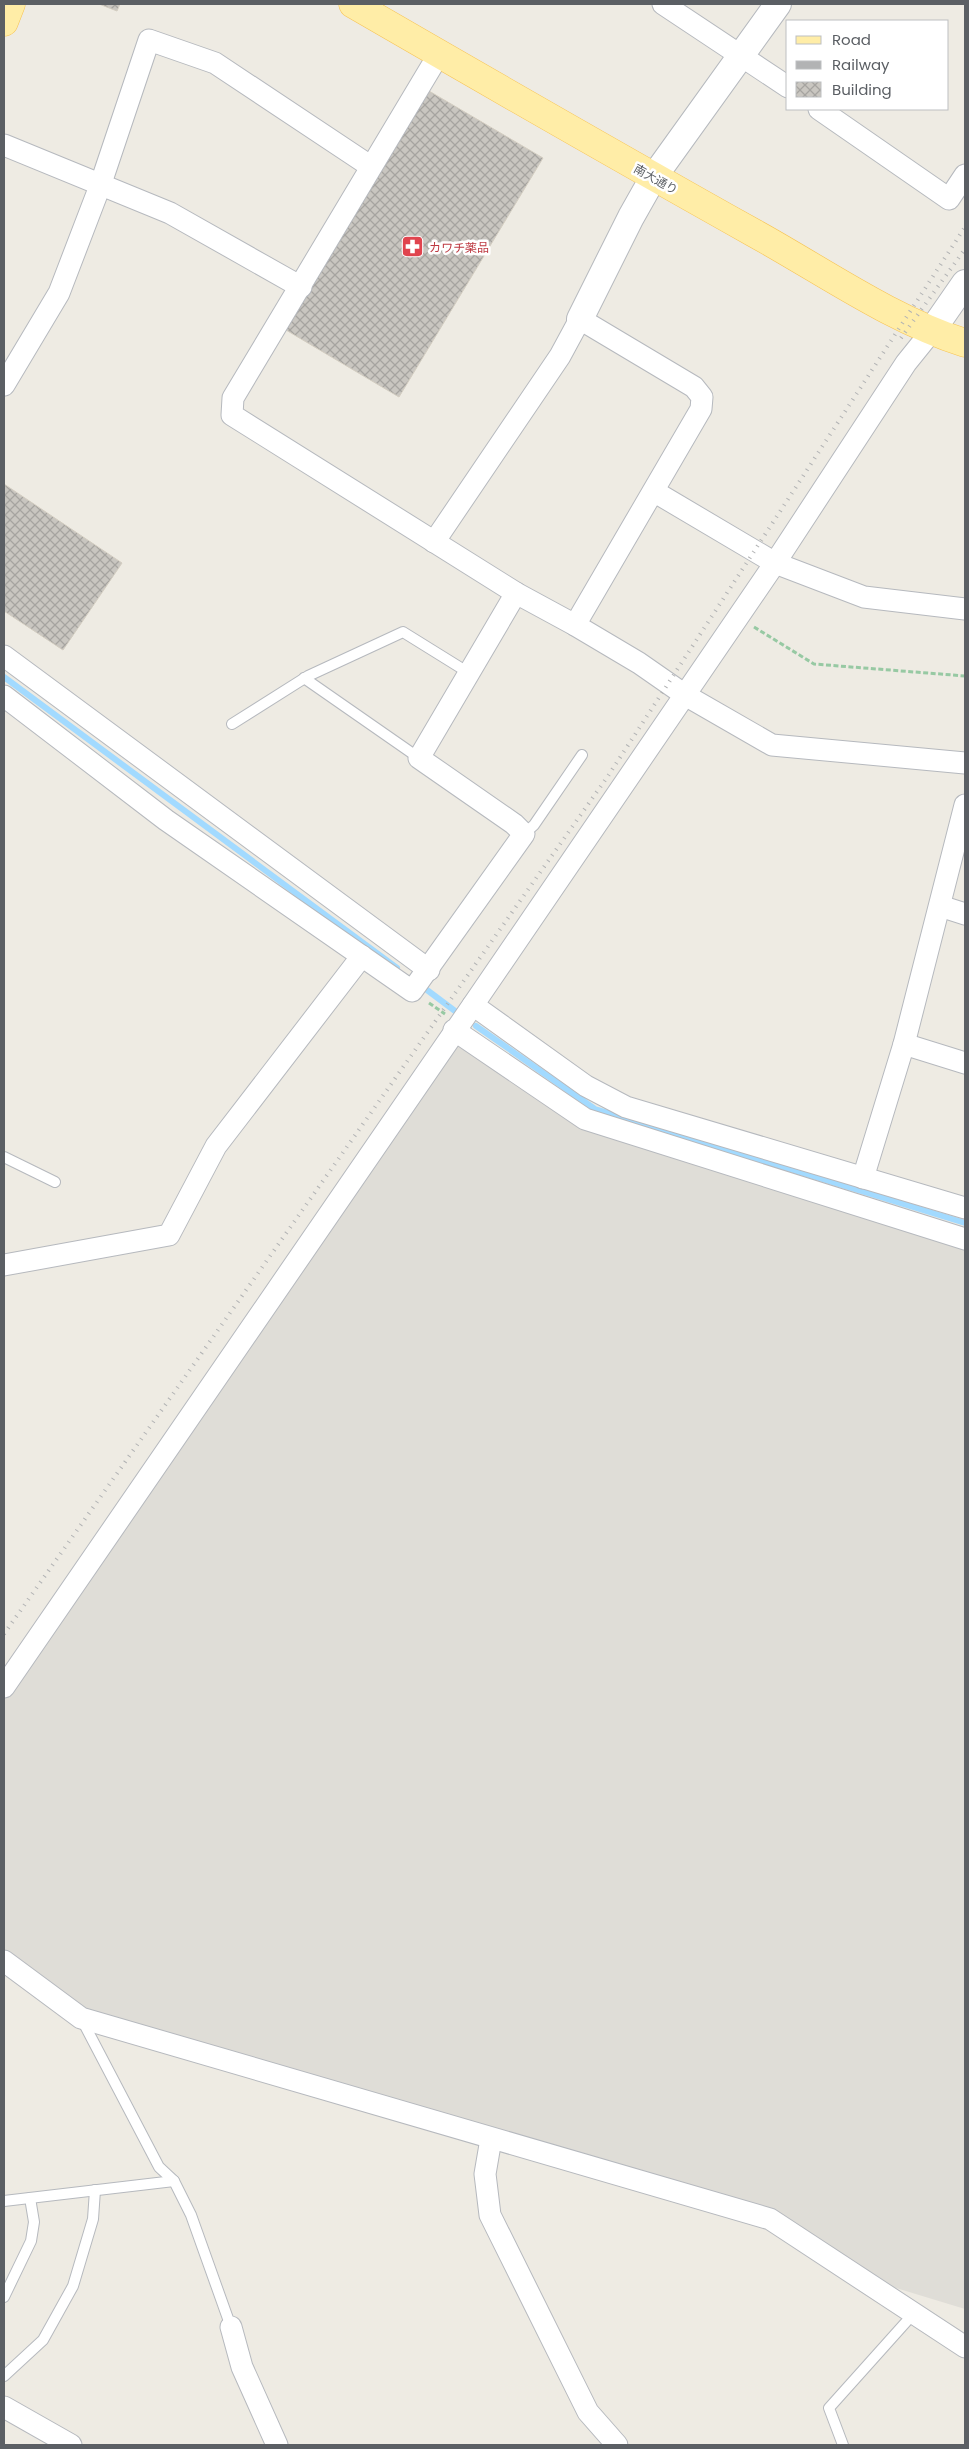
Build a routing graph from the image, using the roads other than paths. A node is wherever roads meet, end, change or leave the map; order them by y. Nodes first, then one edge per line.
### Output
1 (11, 4) edge
2 (353, 4) edge
3 (662, 4) edge
4 (778, 4) edge
5 (4, 22) edge
6 (439, 54) junction
7 (740, 54) junction
8 (786, 86) edge
9 (820, 110) edge
10 (4, 145) edge
11 (370, 166) junction
12 (965, 175) edge
13 (653, 178) junction
14 (100, 186) junction
15 (965, 283) edge
16 (301, 287) junction
17 (580, 319) junction
18 (931, 332) junction
19 (965, 343) edge
20 (4, 385) edge
21 (654, 492) junction
22 (434, 542) junction
23 (775, 563) junction
24 (516, 593) junction
25 (965, 608) edge
26 (575, 624) junction
27 (4, 656) edge
28 (469, 673) junction
29 (304, 678) junction
30 (685, 695) junction
31 (4, 696) edge
32 (232, 724) dead end
33 (582, 755) dead end
34 (419, 758) junction
35 (965, 763) edge
36 (965, 805) edge
37 (524, 834) junction
38 (940, 906) junction
39 (965, 914) edge
40 (362, 956) junction
41 (428, 970) junction
42 (474, 1005) junction
43 (450, 1022) junction
44 (904, 1044) junction
45 (965, 1063) edge
46 (4, 1157) edge
47 (863, 1178) junction
48 (55, 1182) dead end
49 (965, 1208) edge
50 (965, 1239) edge
51 (4, 1265) edge
52 (4, 1687) edge
53 (4, 1961) edge
54 (81, 2018) junction
55 (491, 2139) junction
56 (174, 2181) junction
57 (96, 2190) junction
58 (30, 2198) junction
59 (4, 2201) edge
60 (4, 2297) edge
61 (915, 2312) junction
62 (231, 2327) joint
63 (965, 2347) edge
64 (4, 2376) edge
65 (4, 2407) edge
66 (71, 2445) edge
67 (277, 2445) edge
68 (616, 2445) edge
69 (843, 2445) edge

1 - 5 main road
2 - 6 main road, 南大通り
3 - 7 street
4 - 7 street
6 - 11 street
6 - 13 main road, 南大通り
7 - 8 street
7 - 13 street
9 - 12 street
10 - 14 street
11 - 14 street
11 - 16 street
13 - 17 street
13 - 18 main road, 南大通り
14 - 16 street
14 - 20 street
15 - 18 street
16 - 22 street
17 - 21 street
17 - 22 street
18 - 19 main road, 南大通り
18 - 23 street
21 - 23 street
21 - 26 street
22 - 24 street
23 - 25 street
23 - 30 street
24 - 26 street
24 - 28 street
26 - 30 street
27 - 41 street
28 - 29 lane
28 - 34 street
29 - 32 lane
29 - 34 lane
30 - 35 street
30 - 42 street
31 - 40 street
33 - 37 lane
34 - 37 street
36 - 38 street
37 - 41 street
38 - 39 street
38 - 44 street
40 - 41 street
40 - 51 street
42 - 43 street
42 - 47 street
43 - 50 street
43 - 52 street
44 - 45 street
44 - 47 street
46 - 48 lane
47 - 49 street
53 - 54 street
54 - 55 street
54 - 56 lane
55 - 61 street
55 - 68 street
56 - 57 lane
56 - 62 lane
57 - 58 lane
57 - 64 lane
58 - 59 lane
58 - 60 lane
61 - 63 street
61 - 69 lane
62 - 67 street
65 - 66 street

